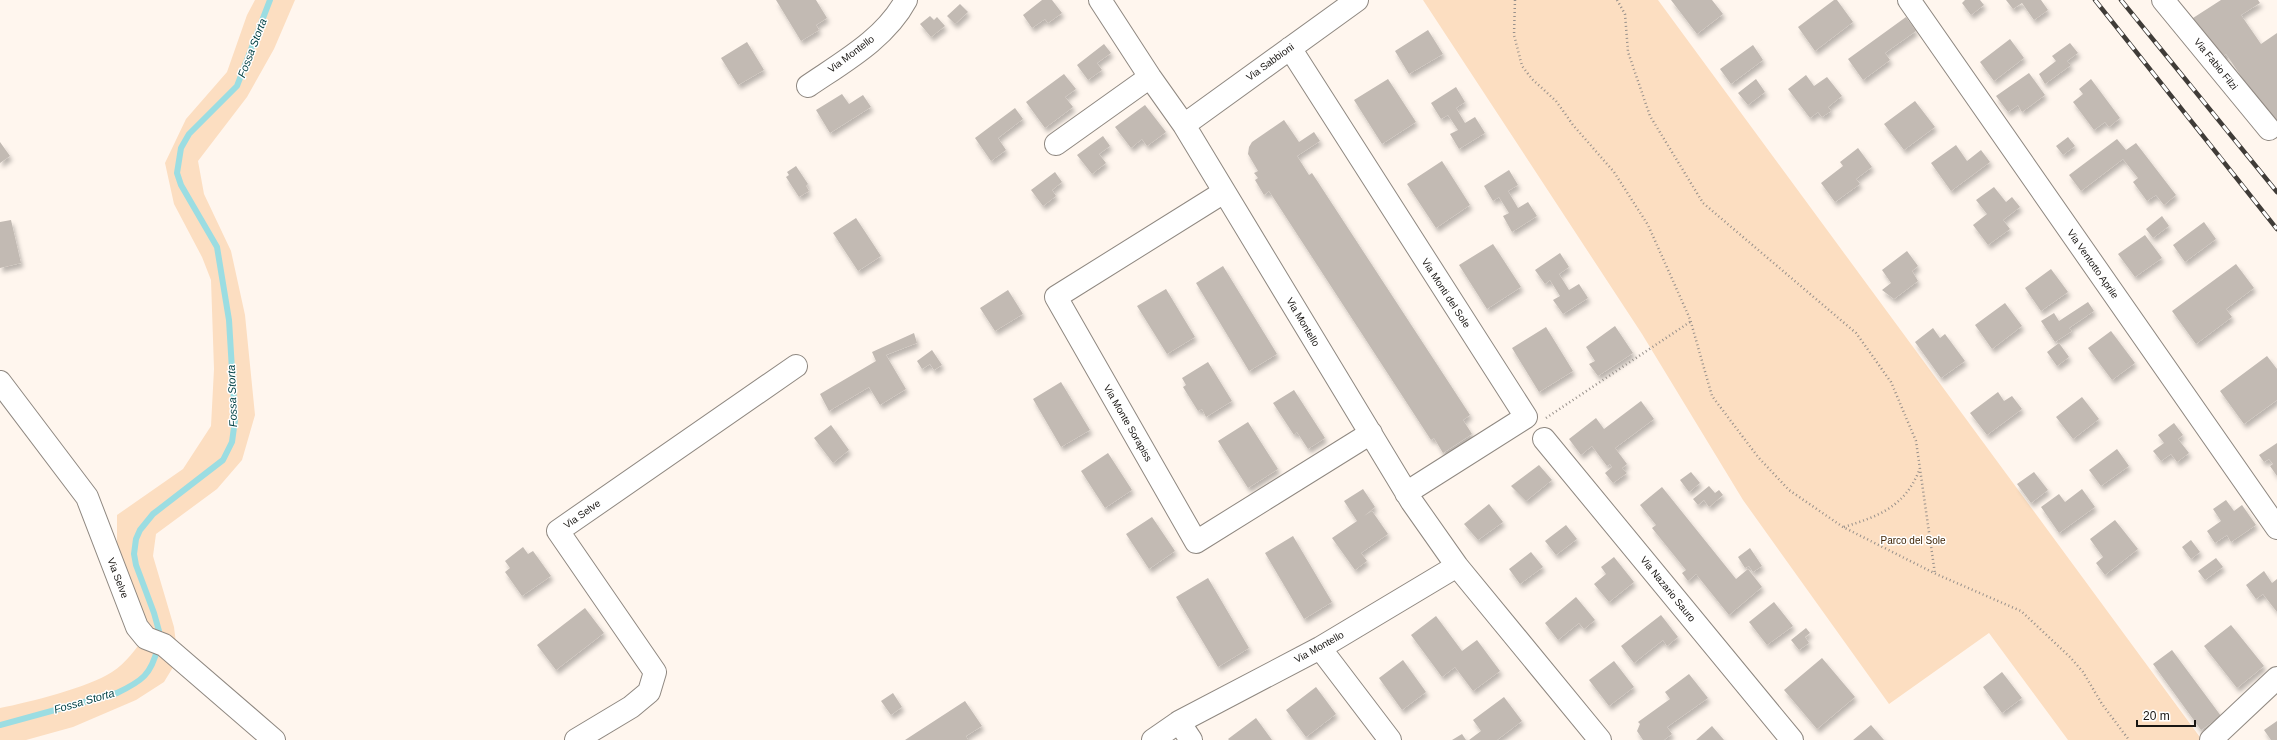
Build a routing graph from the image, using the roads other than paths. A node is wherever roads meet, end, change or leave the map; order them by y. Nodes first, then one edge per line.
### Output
1 (906, 0) edge
2 (1100, 0) edge
3 (1357, 0) edge
4 (1909, 0) edge
5 (2163, 0) edge
6 (1290, 48) junction
7 (1150, 77) junction
8 (808, 86) dead end
9 (1184, 124) junction
10 (2269, 129) dead end
11 (1056, 144) dead end
12 (1224, 192) junction
13 (796, 366) dead end
14 (0, 382) edge
15 (1542, 431) road end
16 (1371, 433) junction
17 (1406, 492) junction
18 (2277, 528) edge
19 (1457, 566) junction
20 (1320, 648) junction
21 (2277, 678) edge
22 (1179, 722) junction
23 (274, 740) edge
24 (576, 740) edge
25 (1153, 740) edge
26 (1191, 740) edge
27 (1390, 740) edge
28 (1600, 740) edge
29 (1792, 740) edge
30 (2211, 740) edge

1 - 8 street, Via Montello
2 - 7 street, Via Montello
3 - 6 street, Via Sabbioni
4 - 18 street, Via Ventotto Aprile
5 - 10 street, Via Fabio Filzi
6 - 9 street, Via Sabbioni
6 - 17 street, Via Monti del Sole
7 - 9 street, Via Montello
7 - 11 street
9 - 12 street, Via Montello
12 - 16 street, Via Montello
12 - 16 street, Via Monte Sorapiss
13 - 24 street, Via Selve
14 - 23 street, Via Selve
15 - 29 street, Via Nazario Sauro
16 - 17 street, Via Montello
17 - 19 street, Via Montello
19 - 20 street, Via Montello
19 - 28 street, Via Montello
20 - 22 street, Via Montello
20 - 27 street
21 - 30 street
22 - 25 street, Via Montello
22 - 26 street

